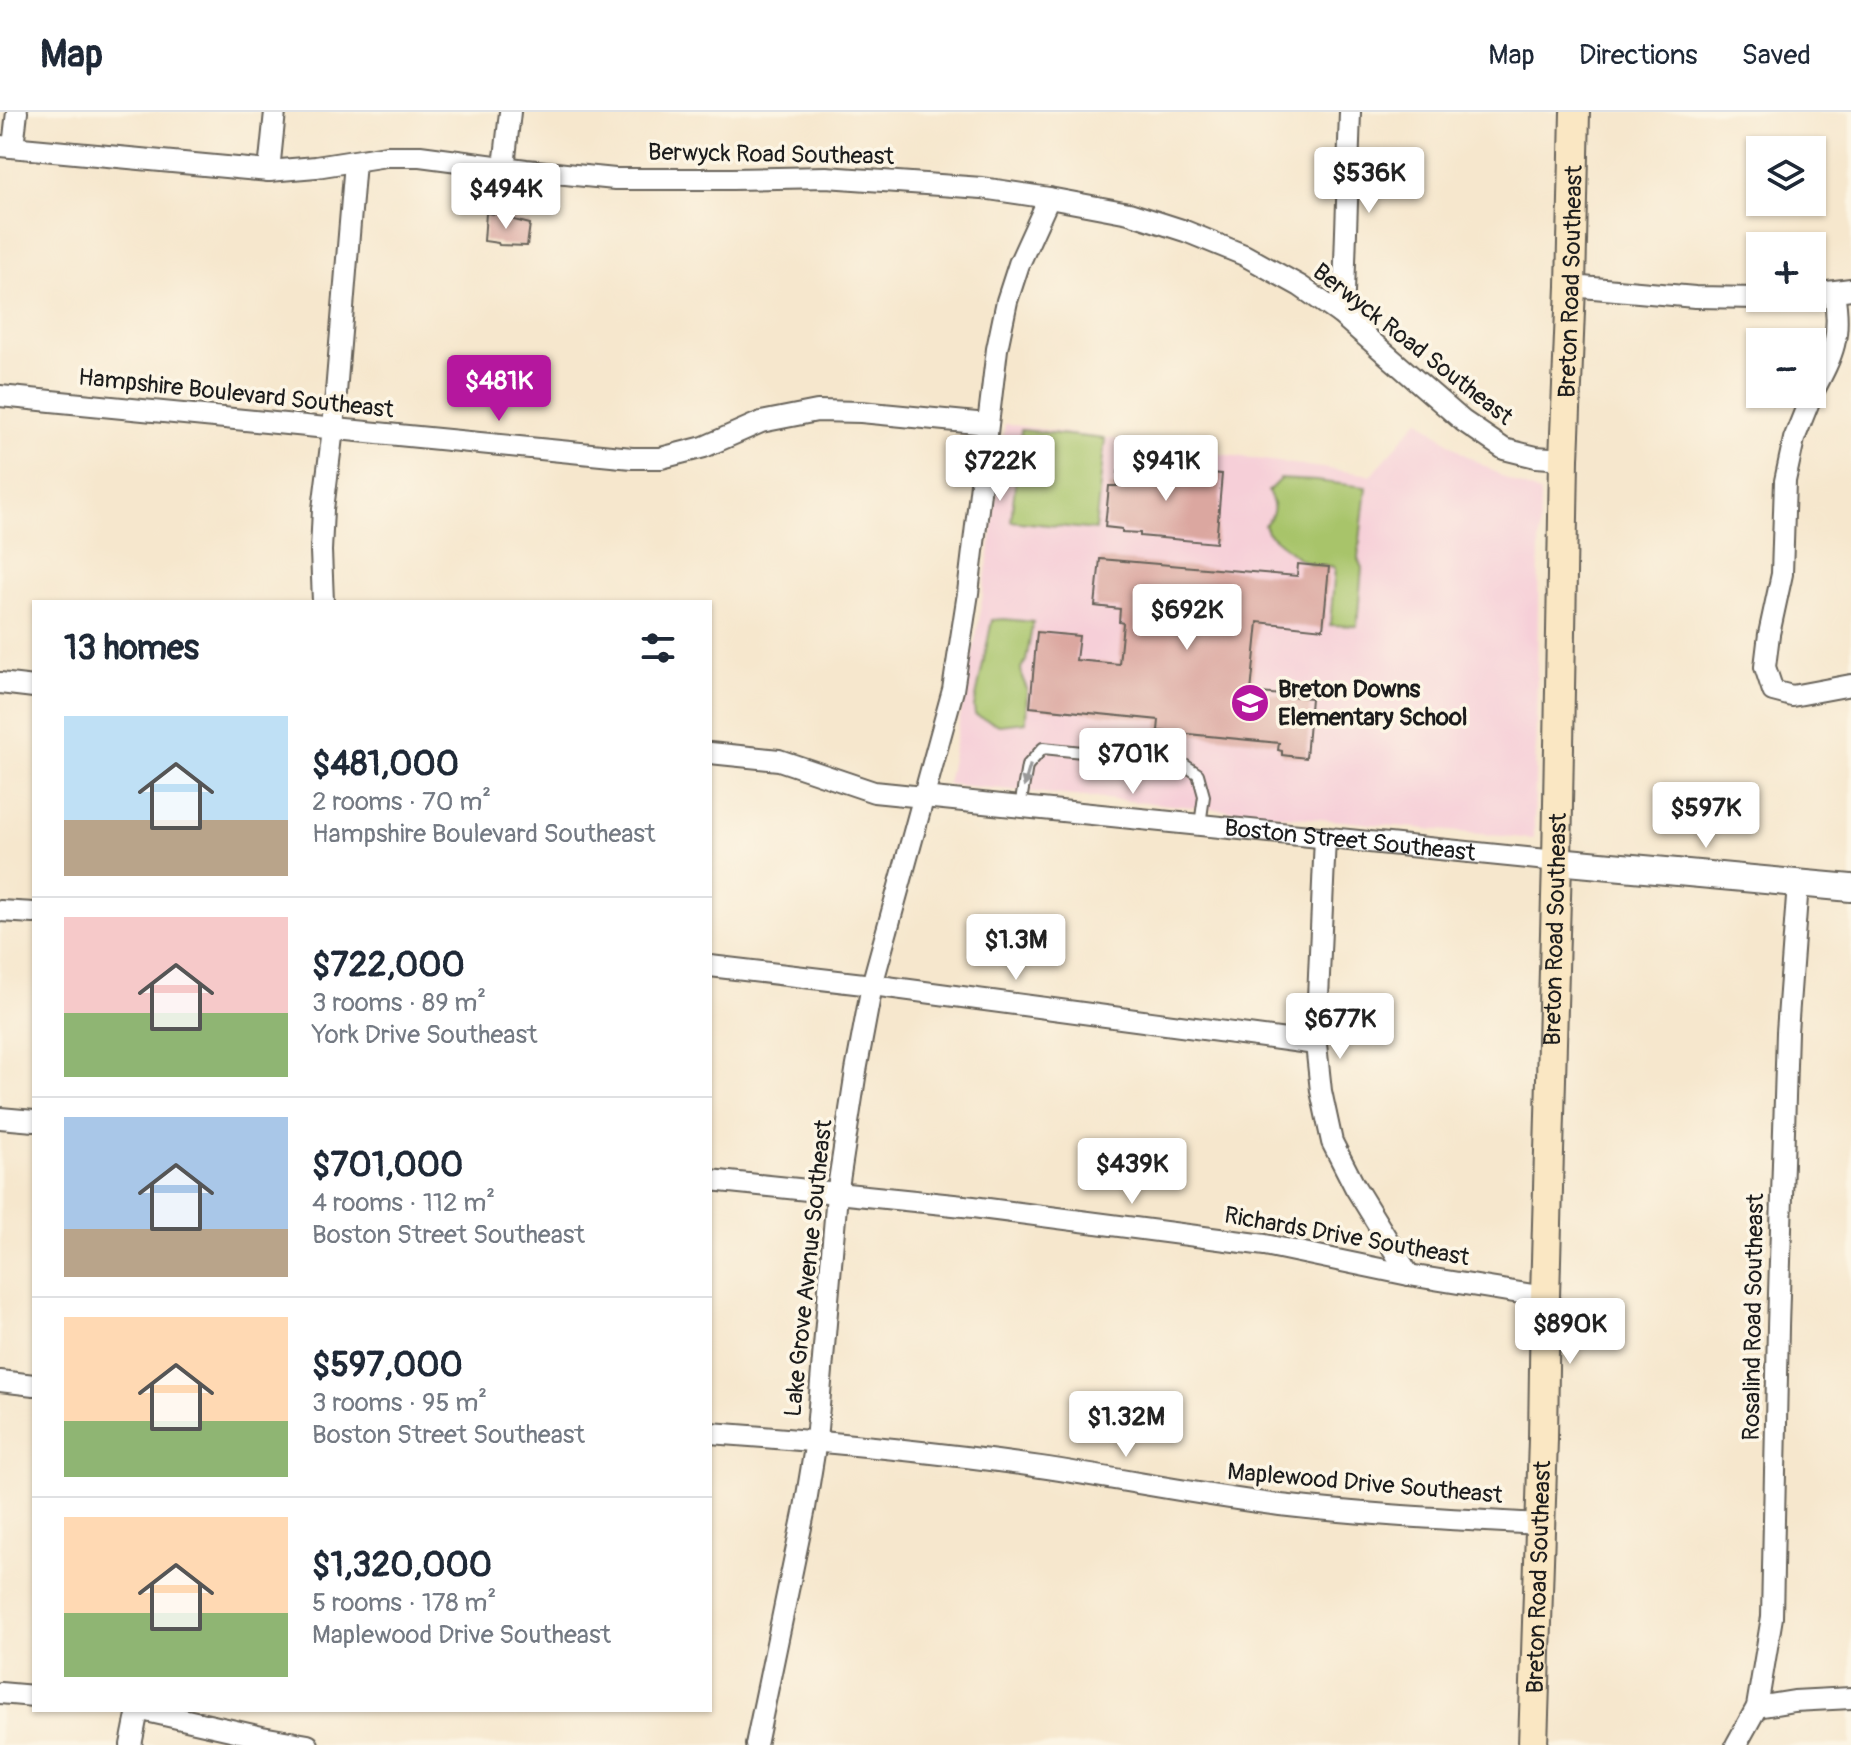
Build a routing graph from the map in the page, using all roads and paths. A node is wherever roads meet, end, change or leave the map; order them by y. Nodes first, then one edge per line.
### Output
1 (17, 112) edge
2 (275, 112) edge
3 (510, 112) edge
4 (1350, 112) edge
5 (1575, 112) edge
6 (7, 147) edge
7 (355, 162) junction
8 (504, 167) junction
9 (269, 171) junction
10 (1049, 198) junction
11 (1571, 286) junction
12 (1842, 290) edge
13 (1746, 298) edge
14 (1340, 314) junction
15 (1826, 367) edge
16 (0, 396) edge
17 (1806, 408) edge
18 (987, 424) junction
19 (333, 429) junction
20 (1564, 459) junction
21 (323, 600) edge
22 (0, 683) edge
23 (1851, 685) edge
24 (32, 687) edge
25 (712, 753) edge
26 (924, 798) junction
27 (1020, 807) junction
28 (1200, 825) junction
29 (1325, 837) junction
30 (1557, 861) junction
31 (1798, 883) junction
32 (1851, 888) edge
33 (0, 911) edge
34 (32, 913) edge
35 (712, 966) edge
36 (872, 985) junction
37 (1316, 1044) junction
38 (0, 1118) edge
39 (32, 1121) edge
40 (712, 1180) edge
41 (837, 1194) junction
42 (1409, 1275) junction
43 (1545, 1297) junction
44 (0, 1381) edge
45 (32, 1385) edge
46 (712, 1433) edge
47 (816, 1441) junction
48 (1540, 1524) junction
49 (0, 1693) edge
50 (32, 1696) edge
51 (1851, 1698) edge
52 (1757, 1707) junction
53 (139, 1712) edge
54 (149, 1712) edge
55 (131, 1745) edge
56 (308, 1745) edge
57 (756, 1745) edge
58 (1533, 1745) edge
59 (1736, 1745) edge

1 - 6 street
2 - 9 street
3 - 8 street
4 - 14 street
5 - 11 main road, Breton Road Southeast
6 - 9 street, Berwyck Road Southeast
7 - 8 street, Berwyck Road Southeast
7 - 9 street, Berwyck Road Southeast
7 - 19 street
8 - 10 street, Berwyck Road Southeast
10 - 14 street, Berwyck Road Southeast
10 - 18 street, Lake Grove Avenue Southeast
11 - 13 street
11 - 20 main road, Breton Road Southeast
12 - 15 street
14 - 20 street, Berwyck Road Southeast
16 - 19 street, Hampshire Boulevard Southeast
17 - 23 street
18 - 19 street, Hampshire Boulevard Southeast
18 - 26 street, Lake Grove Avenue Southeast
19 - 21 street
20 - 30 main road, Breton Road Southeast
22 - 24 street
25 - 26 street, Boston Street Southeast
26 - 27 street, Boston Street Southeast
26 - 36 street, Lake Grove Avenue Southeast
27 - 28 street, Boston Street Southeast
28 -> 27 lane
28 - 29 street, Boston Street Southeast
29 - 30 street, Boston Street Southeast
29 - 37 street
30 - 31 street, Boston Street Southeast
30 - 43 main road, Breton Road Southeast
31 - 32 street, Boston Street Southeast
31 - 52 street, Rosalind Road Southeast
33 - 34 street
35 - 36 street
36 - 37 street
36 - 41 street, Lake Grove Avenue Southeast
37 - 42 street
38 - 39 street
40 - 41 street, Richards Drive Southeast
41 - 42 street, Richards Drive Southeast
41 - 47 street, Lake Grove Avenue Southeast
42 - 43 street, Richards Drive Southeast
43 - 48 main road, Breton Road Southeast
44 - 45 street
46 - 47 street, Maplewood Drive Southeast
47 - 48 street, Maplewood Drive Southeast
47 - 57 street, Lake Grove Avenue Southeast
48 - 58 main road, Breton Road Southeast
49 - 50 street
51 - 52 street
52 - 59 street, Rosalind Road Southeast
53 - 55 street
54 - 56 street

